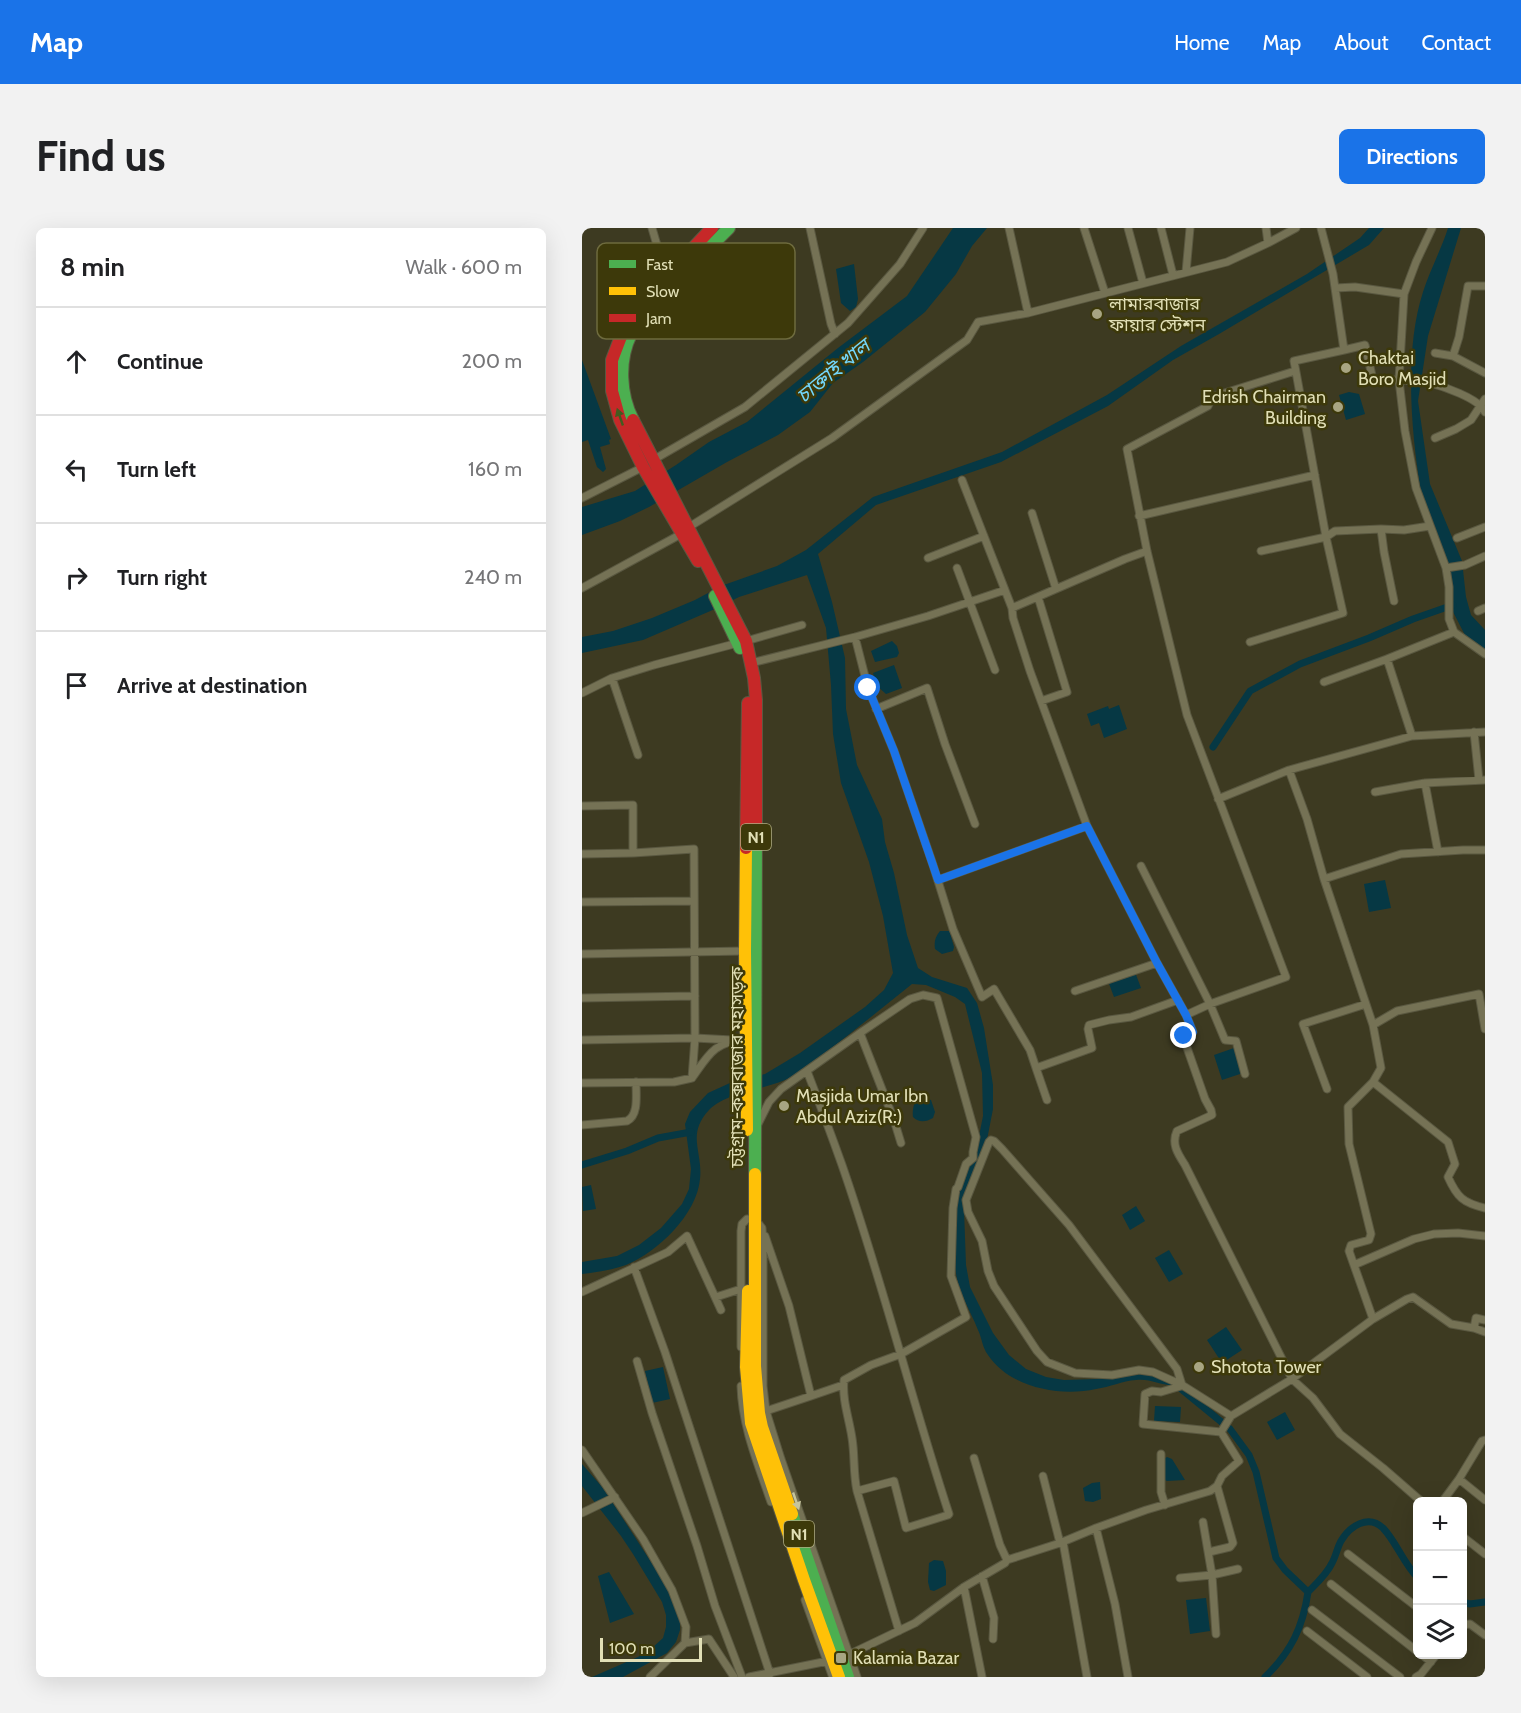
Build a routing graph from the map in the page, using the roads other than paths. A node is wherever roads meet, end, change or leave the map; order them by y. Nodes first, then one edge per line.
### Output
1 (652, 228) edge
2 (712, 228) edge
3 (729, 228) edge
4 (810, 228) edge
5 (923, 228) edge
6 (1009, 228) edge
7 (1084, 228) edge
8 (1128, 228) edge
9 (1161, 228) edge
10 (1190, 228) edge
11 (1266, 228) edge
12 (1296, 228) edge
13 (1321, 228) edge
14 (1432, 228) edge
15 (700, 234) edge
16 (656, 243) edge
17 (710, 243) edge
18 (1268, 243) junction
19 (1186, 272) junction
20 (1173, 275) junction
21 (1143, 283) junction
22 (1485, 286) edge
23 (1335, 288) junction
24 (1105, 293) junction
25 (1404, 294) junction
26 (1028, 313) junction
27 (835, 334) junction
28 (620, 339) edge
29 (629, 339) edge
30 (1344, 350) junction
31 (1435, 352) dead end
32 (1453, 356) junction
33 (1295, 371) junction
34 (1485, 373) edge
35 (1402, 380) junction
36 (1483, 402) edge
37 (1485, 412) edge
38 (1435, 438) dead end
39 (649, 465) junction
40 (1315, 475) junction
41 (962, 480) dead end
42 (582, 498) edge
43 (1032, 513) dead end
44 (1139, 516) junction
45 (1430, 526) junction
46 (1485, 527) edge
47 (1381, 529) junction
48 (686, 530) junction
49 (984, 536) junction
50 (1326, 537) junction
51 (1457, 538) dead end
52 (1147, 551) junction
53 (1261, 551) dead end
54 (1485, 556) edge
55 (928, 558) dead end
56 (957, 568) dead end
57 (1446, 568) junction
58 (582, 588) edge
59 (1056, 589) junction
60 (1005, 590) junction
61 (1038, 597) junction
62 (1394, 601) dead end
63 (970, 602) junction
64 (1012, 608) junction
65 (802, 625) dead end
66 (1454, 632) junction
67 (855, 637) junction
68 (742, 642) junction
69 (1250, 642) dead end
70 (1485, 654) edge
71 (1387, 659) junction
72 (751, 663) junction
73 (995, 670) dead end
74 (612, 678) junction
75 (1324, 682) dead end
76 (582, 693) edge
77 (1041, 701) junction
78 (876, 709) junction
79 (1474, 732) junction
80 (1485, 732) edge
81 (1412, 736) junction
82 (638, 756) dead end
83 (1289, 770) junction
84 (1482, 780) edge
85 (1425, 783) junction
86 (1375, 792) dead end
87 (1218, 799) junction
88 (582, 806) edge
89 (975, 824) dead end
90 (1087, 826) junction
91 (751, 833) junction
92 (1485, 850) edge
93 (1438, 852) junction
94 (633, 853) junction
95 (582, 854) edge
96 (1141, 866) dead end
97 (1324, 879) junction
98 (938, 880) junction
99 (694, 901) junction
100 (582, 902) edge
101 (745, 951) junction
102 (694, 952) junction
103 (582, 954) edge
104 (1157, 963) junction
105 (1075, 991) dead end
106 (1482, 994) edge
107 (695, 996) junction
108 (582, 998) edge
109 (1178, 1000) junction
110 (1210, 1004) junction
111 (1366, 1004) junction
112 (1186, 1015) junction
113 (1373, 1025) junction
114 (1485, 1029) edge
115 (860, 1033) junction
116 (695, 1038) junction
117 (740, 1039) junction
118 (582, 1040) edge
119 (751, 1057) junction
120 (1036, 1068) junction
121 (807, 1071) junction
122 (1245, 1074) dead end
123 (692, 1078) junction
124 (636, 1082) junction
125 (1373, 1082) junction
126 (582, 1083) edge
127 (1328, 1089) dead end
128 (1047, 1100) dead end
129 (751, 1117) junction
130 (582, 1125) edge
131 (755, 1135) junction
132 (901, 1143) dead end
133 (1485, 1208) edge
134 (755, 1222) junction
135 (1485, 1236) edge
136 (1354, 1265) junction
137 (634, 1267) junction
138 (741, 1288) junction
139 (582, 1292) edge
140 (716, 1297) junction
141 (721, 1310) dead end
142 (1373, 1318) junction
143 (1485, 1320) edge
144 (749, 1325) junction
145 (1474, 1328) junction
146 (1485, 1332) edge
147 (901, 1354) junction
148 (759, 1356) junction
149 (637, 1360) dead end
150 (1292, 1378) junction
151 (843, 1384) junction
152 (1182, 1385) junction
153 (811, 1396) junction
154 (766, 1411) junction
155 (1231, 1416) junction
156 (1221, 1432) junction
157 (1485, 1440) edge
158 (582, 1450) edge
159 (1161, 1454) dead end
160 (975, 1458) dead end
161 (1042, 1476) dead end
162 (1459, 1479) junction
163 (1217, 1486) junction
164 (857, 1491) junction
165 (1416, 1497) edge
166 (1446, 1497) edge
167 (613, 1498) junction
168 (1485, 1500) edge
169 (1165, 1505) junction
170 (582, 1513) edge
171 (1203, 1522) dead end
172 (1096, 1528) junction
173 (1467, 1540) edge
174 (1061, 1543) junction
175 (1209, 1552) junction
176 (1348, 1554) dead end
177 (1485, 1554) edge
178 (1007, 1560) junction
179 (1238, 1569) dead end
180 (1212, 1575) junction
181 (982, 1576) junction
182 (1180, 1578) dead end
183 (1332, 1584) dead end
184 (964, 1587) junction
185 (1414, 1605) edge
186 (1312, 1610) dead end
187 (1467, 1624) edge
188 (899, 1631) junction
189 (1307, 1631) dead end
190 (1216, 1634) dead end
191 (1485, 1635) edge
192 (993, 1639) dead end
193 (685, 1643) junction
194 (1413, 1648) edge
195 (847, 1656) junction
196 (1427, 1659) edge
197 (1433, 1659) edge
198 (828, 1662) junction
199 (1431, 1662) junction
200 (770, 1674) junction
201 (650, 1677) edge
202 (734, 1677) edge
203 (742, 1677) edge
204 (749, 1677) edge
205 (833, 1677) edge
206 (838, 1677) edge
207 (848, 1677) edge
208 (857, 1677) edge
209 (982, 1677) edge
210 (1087, 1677) edge
211 (1128, 1677) edge
212 (1367, 1677) edge
213 (1400, 1677) edge
214 (1416, 1677) edge

1 - 16 street
2 - 15 highway, N1
3 - 17 highway, N1
4 - 27 street
5 - 27 street
6 - 26 street
7 - 24 street
8 - 21 street
9 - 20 street
10 - 19 street
11 - 18 street
12 - 18 street
13 - 23 street
14 - 25 street
18 - 19 street
19 - 20 street
20 - 21 street
21 - 24 street
22 - 32 street
23 - 25 street
23 - 30 street
24 - 26 street
25 - 35 street
26 - 48 street
27 - 39 street
39 -> 28 highway, N1
29 - 39 highway, N1
30 - 33 street
30 - 35 street
31 - 32 street
32 - 34 street
33 - 40 street
33 - 44 street
35 - 36 street
35 - 45 street
36 - 37 street
36 - 38 street
39 - 42 street
39 - 48 highway, চট্টগ্রাম-কক্সবাজার মহাসড়ক / N1
40 - 44 street
40 - 50 street
41 - 49 street
43 - 59 street
44 - 52 street
45 - 47 street
45 - 57 street
46 - 51 street
47 - 50 street
47 - 62 street
48 - 58 street
48 - 68 highway, চট্টগ্রাম-কক্সবাজার মহাসড়ক / N1
49 - 55 street
49 - 60 street
50 - 53 street
50 - 69 street
52 - 59 street
52 - 87 street
54 - 57 street
56 - 63 street
57 - 66 street
59 - 61 street
60 - 63 street
60 - 64 street
61 - 64 street
61 - 77 street
63 - 67 street
63 - 73 street
64 - 77 street
65 - 68 street
66 - 70 street
66 - 71 street
67 - 72 street
67 - 78 street
68 - 72 highway, চট্টগ্রাম-কক্সবাজার মহাসড়ক / N1
68 - 74 street
68 - 91 highway, চট্টগ্রাম-কক্সবাজার মহাসড়ক / N1
71 - 75 street
71 - 81 street
72 - 91 highway, চট্টগ্রাম-কক্সবাজার মহাসড়ক / N1
74 - 76 street
74 - 82 street
77 - 90 street
78 - 89 street
78 - 98 street
79 - 80 street
79 - 81 street
79 - 84 street
81 - 83 street
83 - 87 street
83 - 97 street
84 - 85 street
85 - 86 street
85 - 93 street
87 - 110 street
88 - 94 street
90 - 98 street
90 - 104 street
91 - 101 highway, চট্টগ্রাম-কক্সবাজার মহাসড়ক / N1
91 - 119 highway, চট্টগ্রাম-কক্সবাজার মহাসড়ক / N1
92 - 93 street
93 - 97 street
94 - 95 street
94 - 99 street
96 - 110 street
97 - 111 street
98 - 120 street
99 - 100 street
99 - 102 street
101 - 102 street
101 - 117 highway, চট্টগ্রাম-কক্সবাজার মহাসড়ক / N1
102 - 103 street
102 - 107 street
104 - 105 street
104 - 109 street
106 - 113 street
106 - 114 street
107 - 108 street
107 - 116 street
109 - 112 street
109 - 120 street
110 - 112 street
110 - 122 street
111 - 113 street
111 - 127 street
112 - 150 street
113 - 125 street
115 - 121 street
115 - 132 street
115 - 147 street
116 - 117 street
116 - 118 street
116 - 123 street
117 - 119 highway, চট্টগ্রাম-কক্সবাজার মহাসড়ক / N1
117 - 123 street
119 - 129 highway, চট্টগ্রাম-কক্সবাজার মহাসড়ক / N1
120 - 128 street
121 - 131 street
121 - 147 street
123 - 124 street
124 - 126 street
124 - 130 street
125 - 133 street
125 - 136 street
129 - 131 highway, চট্টগ্রাম-কক্সবাজার মহাসড়ক / N1
129 - 134 highway, চট্টগ্রাম-কক্সবাজার মহাসড়ক / N1
131 - 134 highway, চট্টগ্রাম-কক্সবাজার মহাসড়ক / N1
134 - 138 street
134 - 144 highway, চট্টগ্রাম-কক্সবাজার মহাসড়ক / N1
134 - 144 street
134 - 153 street
135 - 136 street
136 - 142 street
137 - 139 street
137 - 140 street
137 - 200 street
138 - 140 street
138 - 144 street
140 - 141 street
142 - 145 street
142 - 150 street
143 - 145 street
144 - 148 highway, চট্টগ্রাম-কক্সবাজার মহাসড়ক / N1
144 - 198 street
144 - 206 highway, চট্টগ্রাম-কক্সবাজার মহাসড়ক / N1
145 - 146 street
147 - 151 street
147 - 164 street
148 - 154 street
148 - 207 highway, চট্টগ্রাম-কক্সবাজার মহাসড়ক / N1
149 - 203 street
150 - 155 street
150 - 165 street
151 - 153 street
151 - 164 street
152 - 152 street
152 - 155 street
152 - 156 street
153 - 154 street
154 -> 195 street
155 - 156 street
156 - 163 street
157 - 162 street
158 - 167 street
159 - 169 street
160 - 178 street
161 - 174 street
162 - 166 street
162 - 168 street
163 - 169 street
163 - 175 street
164 - 188 street
167 - 170 street
167 - 193 street
169 - 172 street
171 - 175 street
172 - 174 street
172 - 211 street
173 - 177 street
174 - 178 street
174 - 210 street
175 - 180 street
176 - 185 street
178 - 181 street
179 - 180 street
180 - 182 street
180 - 190 street
181 - 184 street
181 - 192 street
183 - 194 street
184 - 188 street
184 - 209 street
186 - 213 street
187 - 191 street
188 - 195 street
189 - 212 street
193 - 201 street
193 - 202 street
195 - 208 street
196 - 199 street
197 - 199 street
198 - 200 street
198 - 205 street
199 - 214 street
200 - 204 street

